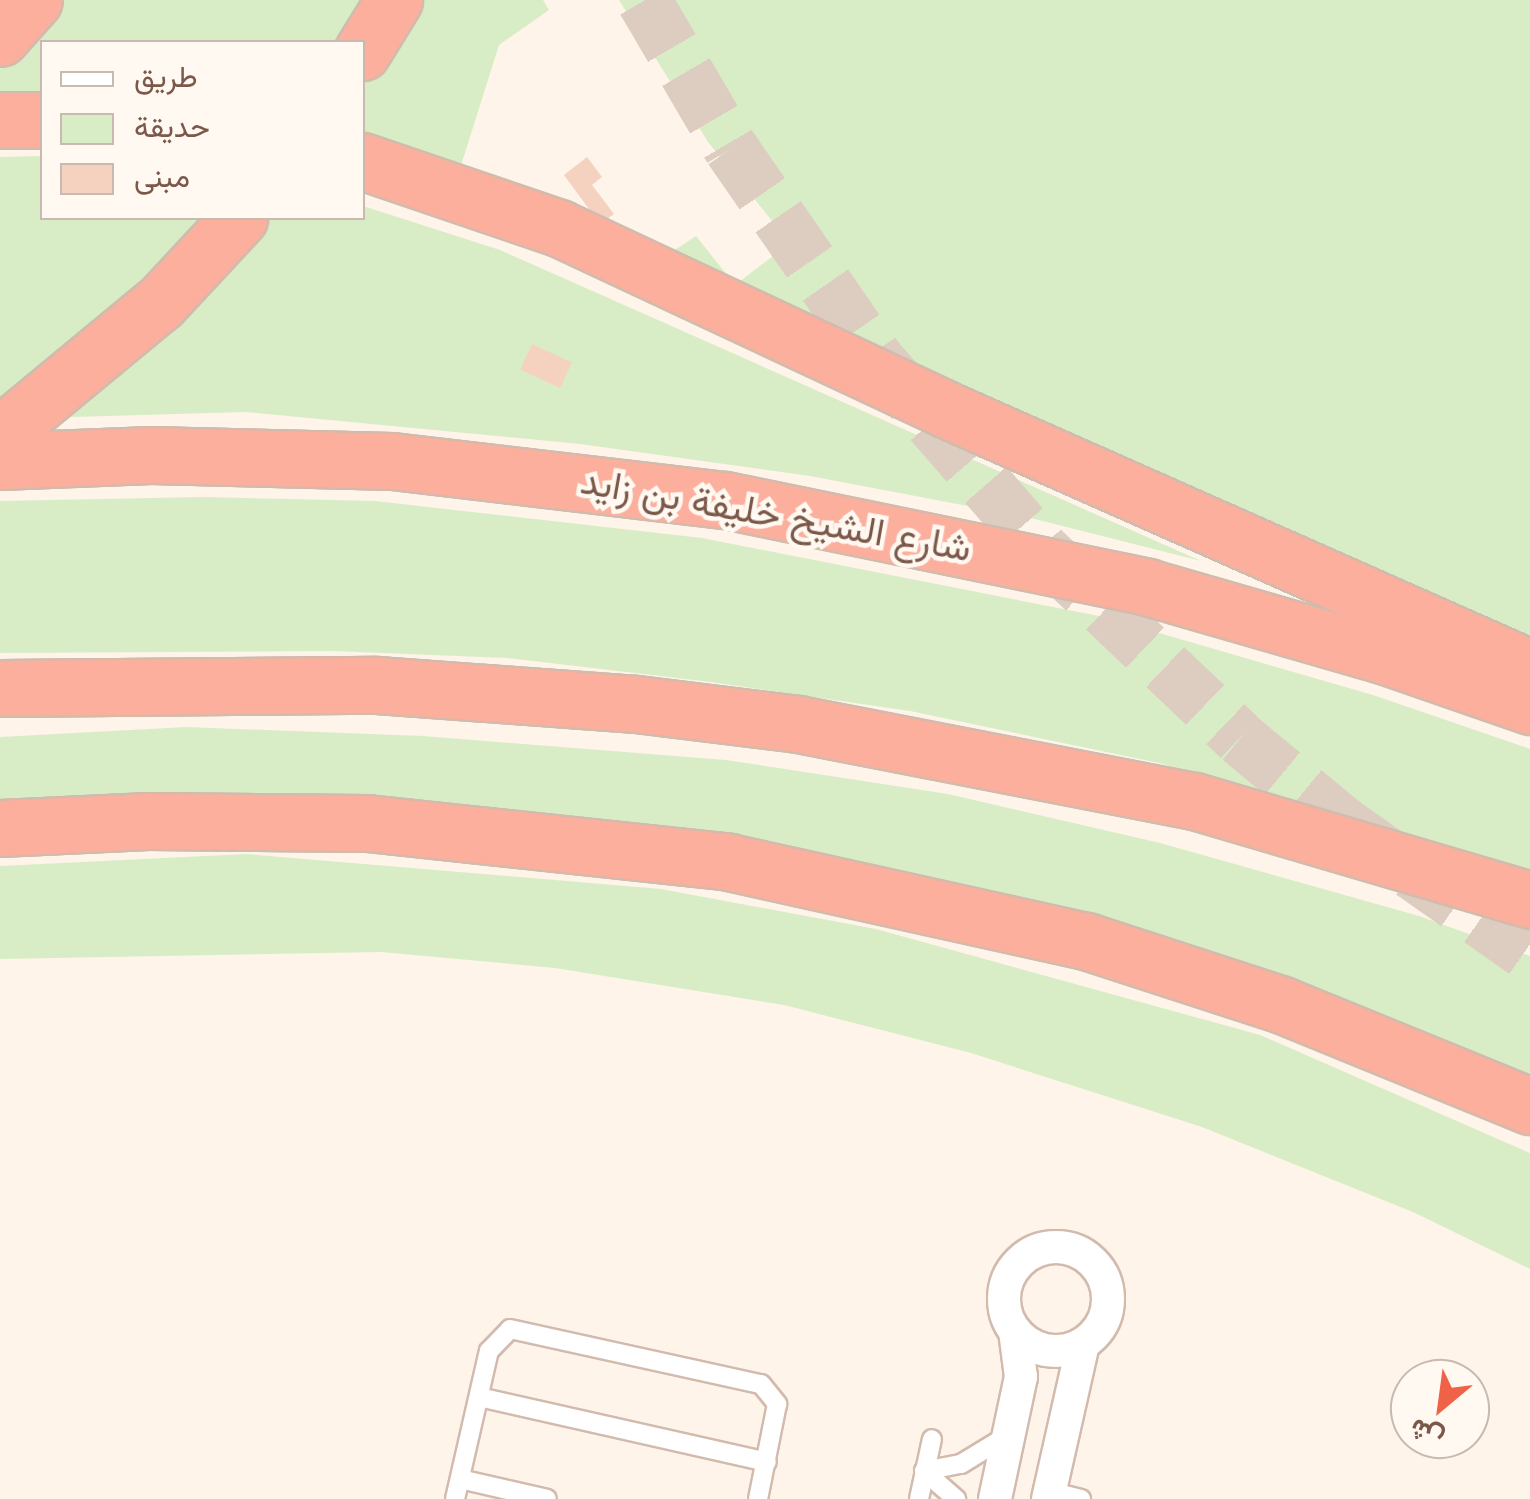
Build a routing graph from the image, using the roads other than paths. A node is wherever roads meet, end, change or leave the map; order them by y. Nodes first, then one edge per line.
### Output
1 (34, 0) edge
2 (394, 0) edge
3 (0, 38) edge
4 (365, 47) edge
5 (0, 120) edge
6 (40, 120) edge
7 (365, 163) edge
8 (238, 220) edge
9 (0, 435) edge
10 (0, 461) edge
11 (1530, 668) edge
12 (0, 688) edge
13 (1530, 706) edge
14 (0, 828) edge
15 (1530, 900) edge
16 (1530, 1106) edge
17 (1015, 1332) junction
18 (1083, 1344) junction
19 (478, 1397) junction
20 (1006, 1436) junction
21 (932, 1438) dead end
22 (766, 1462) junction
23 (924, 1472) junction
24 (460, 1479) junction
25 (1060, 1496) edge
26 (455, 1499) edge
27 (547, 1499) edge
28 (758, 1499) edge
29 (919, 1499) edge
30 (956, 1499) edge
31 (995, 1499) edge

1 - 3 highway
2 - 4 highway
5 - 6 highway
7 - 11 highway
8 - 9 highway
10 - 13 highway, شارع الشيخ خليفة بن زايد
12 - 15 highway
14 - 16 highway
17 - 18 street
17 - 18 street
17 - 20 street
18 - 25 street
19 - 22 lane
19 - 22 lane
19 - 24 lane
20 - 23 lane
20 - 31 street
21 - 23 lane
22 - 28 lane
23 - 29 lane
23 - 30 lane
24 - 26 lane
24 - 27 lane

